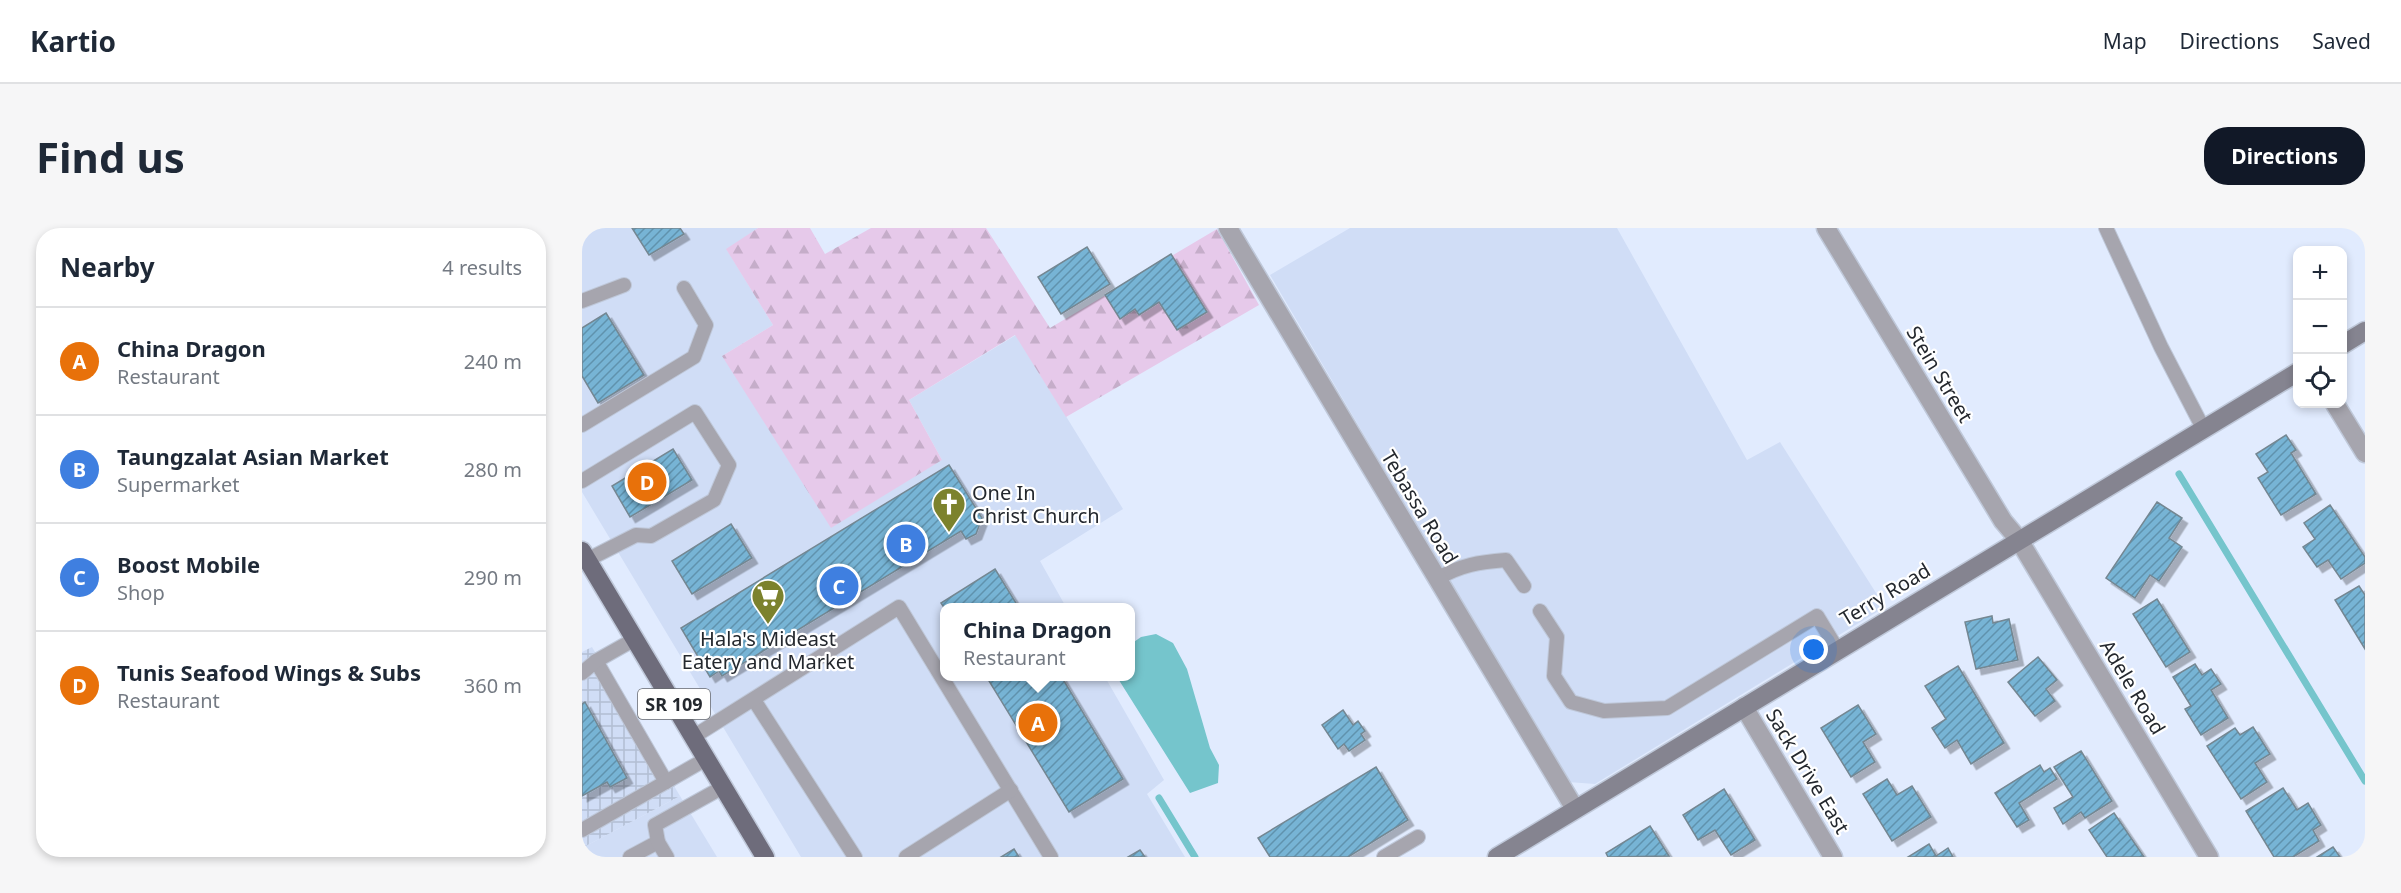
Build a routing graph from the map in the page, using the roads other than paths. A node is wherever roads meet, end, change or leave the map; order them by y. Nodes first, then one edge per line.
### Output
1 (1228, 228) edge
2 (1826, 228) edge
3 (2106, 228) edge
4 (624, 285) dead end
5 (684, 288) dead end
6 (582, 301) edge
7 (2365, 331) edge
8 (2347, 342) edge
9 (2293, 375) edge
10 (2337, 408) edge
11 (582, 425) edge
12 (2203, 428) junction
13 (2365, 453) edge
14 (582, 481) edge
15 (2019, 540) junction
16 (585, 556) edge
17 (1437, 579) junction
18 (1524, 586) dead end
19 (1540, 611) dead end
20 (635, 639) junction
21 (1837, 649) junction
22 (596, 661) junction
23 (582, 673) edge
24 (940, 676) edge
25 (943, 681) edge
26 (754, 700) junction
27 (1744, 707) junction
28 (693, 737) junction
29 (706, 759) junction
30 (666, 782) junction
31 (723, 787) junction
32 (1011, 790) junction
33 (1575, 809) junction
34 (582, 830) edge
35 (1418, 837) dead end
36 (658, 842) junction
37 (630, 857) edge
38 (667, 857) edge
39 (765, 857) edge
40 (855, 857) edge
41 (906, 857) edge
42 (1051, 857) edge
43 (1384, 857) edge
44 (1497, 857) edge
45 (1833, 857) edge
46 (2209, 857) edge

1 - 17 street, Tebassa Road
2 - 15 street, Stein Street
3 - 12 lane
4 - 6 lane
5 - 11 lane
7 - 8 street
9 - 12 street, Terry Road
10 - 13 street
12 - 15 street, Terry Road
14 - 16 lane
15 - 21 street, Terry Road
15 - 46 street, Adele Road
16 - 20 main road, SR 109
17 - 18 lane
17 - 33 street, Tebassa Road
19 - 21 lane
20 - 22 lane
20 - 28 main road, SR 109
21 - 27 street, Terry Road
22 - 23 lane
22 - 30 lane
24 - 26 lane
25 - 32 lane
26 - 28 lane
26 - 40 lane
27 - 33 street, Terry Road
27 - 45 street, Sack Drive East
28 - 29 main road, SR 109
29 - 30 lane
29 - 31 main road, SR 109
30 - 34 lane
31 - 36 lane
31 - 39 main road, SR 109
32 - 41 lane
32 - 42 lane
33 - 44 street, Terry Road
35 - 43 lane
36 - 37 lane
36 - 38 lane

